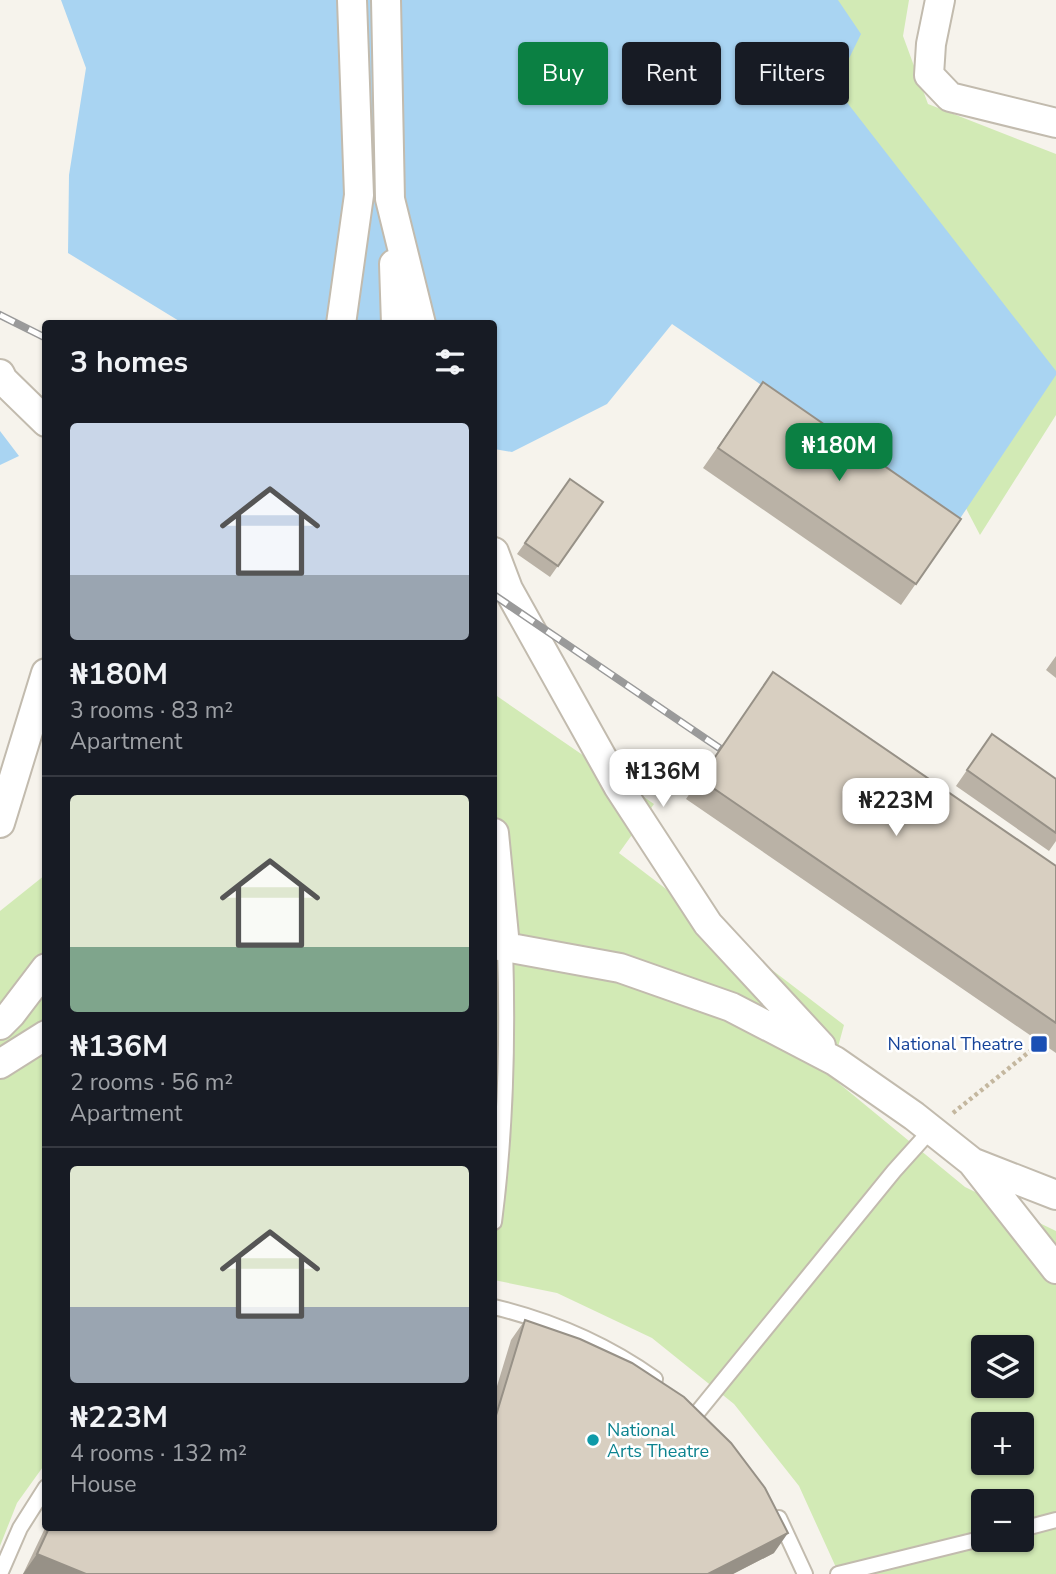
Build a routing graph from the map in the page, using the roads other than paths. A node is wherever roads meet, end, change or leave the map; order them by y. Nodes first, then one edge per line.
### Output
1 (352, 0) edge
2 (386, 0) edge
3 (940, 0) edge
4 (1056, 123) edge
5 (359, 195) junction
6 (390, 199) junction
7 (342, 320) edge
8 (356, 320) edge
9 (396, 320) edge
10 (421, 320) edge
11 (0, 374) edge
12 (42, 418) edge
13 (497, 560) edge
14 (42, 686) edge
15 (0, 823) edge
16 (497, 901) edge
17 (499, 946) edge
18 (42, 973) edge
19 (0, 1024) edge
20 (42, 1037) edge
21 (835, 1061) junction
22 (0, 1063) edge
23 (930, 1132) junction
24 (971, 1162) junction
25 (1056, 1195) edge
26 (497, 1199) edge
27 (1056, 1269) edge
28 (497, 1308) edge
29 (666, 1387) edge
30 (697, 1413) edge
31 (42, 1493) edge
32 (774, 1508) edge
33 (1056, 1520) edge
34 (1034, 1526) edge
35 (971, 1541) edge
36 (1, 1574) edge
37 (805, 1574) edge
38 (838, 1574) edge

1 - 5 street
2 - 6 street
3 - 4 street
5 - 7 street
5 - 8 street
6 - 9 street
6 - 10 street
11 - 12 street
13 - 21 street
14 - 15 street
16 - 17 street
17 - 21 street
17 - 26 lane
18 - 19 street
20 - 22 street
21 - 23 street
23 - 24 street
23 - 30 lane
24 - 25 street
24 - 27 street
28 - 29 lane
31 - 36 lane
32 - 37 lane
33 - 34 lane
35 - 38 lane

